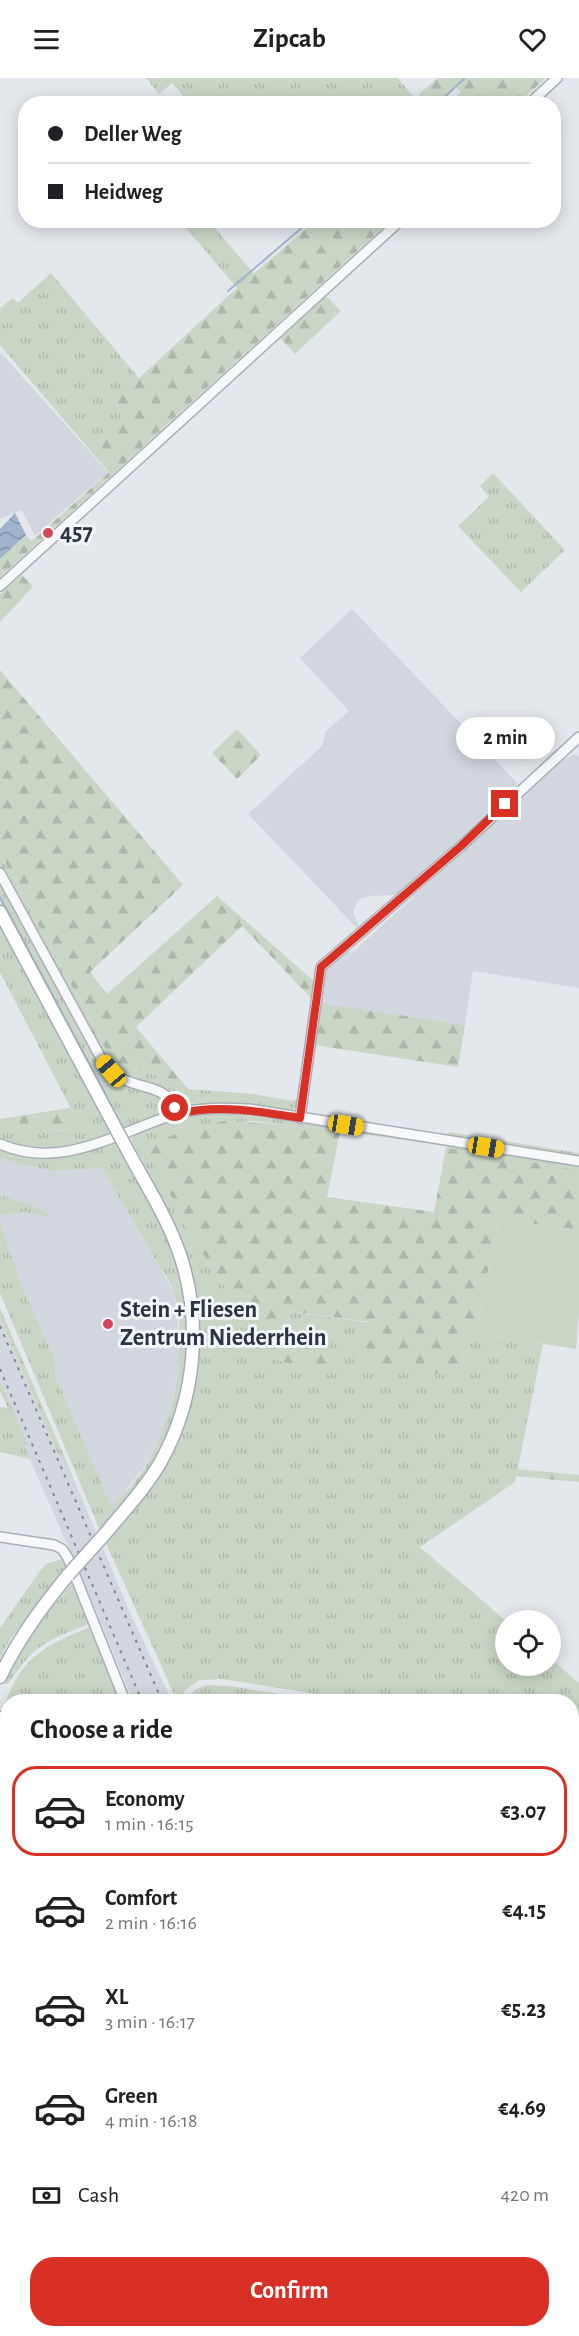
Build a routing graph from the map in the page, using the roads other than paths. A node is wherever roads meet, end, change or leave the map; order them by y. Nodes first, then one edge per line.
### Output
1 (557, 78) edge
2 (538, 96) edge
3 (392, 228) edge
4 (0, 586) edge
5 (579, 737) edge
6 (0, 873) edge
7 (0, 912) edge
8 (177, 1114) junction
9 (300, 1118) junction
10 (0, 1144) edge
11 (579, 1161) edge
12 (0, 1537) edge
13 (0, 1677) edge
14 (122, 1694) edge

1 - 2 street
3 - 4 street
5 - 9 street
6 - 8 street
7 - 13 main road, bridge
8 - 9 street
8 - 10 street
9 - 11 street
12 - 14 street

